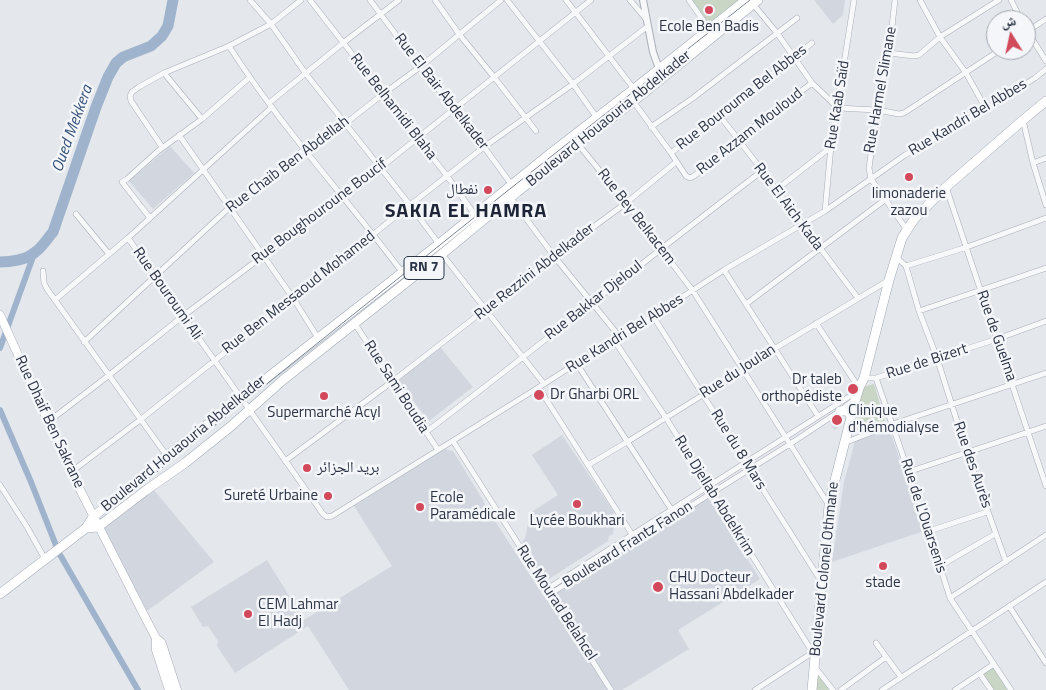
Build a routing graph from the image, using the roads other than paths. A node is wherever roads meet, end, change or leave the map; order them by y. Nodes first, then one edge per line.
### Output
1 (250, 0) edge
2 (301, 0) edge
3 (310, 0) edge
4 (370, 0) edge
5 (399, 0) edge
6 (435, 0) edge
7 (501, 0) edge
8 (506, 0) edge
9 (566, 0) edge
10 (591, 0) edge
11 (630, 0) edge
12 (689, 0) edge
13 (854, 0) edge
14 (895, 0) edge
15 (920, 0) edge
16 (999, 0) edge
17 (645, 1) edge
18 (752, 1) edge
19 (576, 12) junction
20 (381, 15) junction
21 (797, 18) dead end
22 (647, 22) junction
23 (271, 24) junction
24 (710, 29) junction
25 (777, 33) junction
26 (459, 34) junction
27 (940, 37) junction
28 (538, 41) junction
29 (343, 43) junction
30 (812, 43) dead end
31 (229, 46) junction
32 (1036, 46) edge
33 (889, 53) junction
34 (610, 55) junction
35 (795, 57) junction
36 (986, 59) edge
37 (1046, 61) edge
38 (420, 67) junction
39 (1046, 69) edge
40 (662, 72) junction
41 (966, 73) junction
42 (164, 74) junction
43 (306, 74) junction
44 (494, 77) junction
45 (249, 78) junction
46 (812, 82) junction
47 (573, 84) junction
48 (634, 89) junction
49 (383, 94) junction
50 (633, 101) junction
51 (1046, 101) edge
52 (270, 105) junction
53 (454, 108) junction
54 (838, 108) junction
55 (986, 109) junction
56 (877, 110) junction
57 (719, 115) junction
58 (526, 118) junction
59 (596, 118) junction
60 (202, 119) junction
61 (1023, 120) junction
62 (346, 123) junction
63 (651, 127) junction
64 (536, 131) dead end
65 (179, 135) junction
66 (418, 138) junction
67 (738, 139) junction
68 (578, 144) junction
69 (831, 146) junction
70 (162, 147) junction
71 (484, 147) junction
72 (305, 149) junction
73 (671, 153) junction
74 (1046, 158) edge
75 (676, 162) junction
76 (1033, 163) junction
77 (380, 168) junction
78 (202, 169) junction
79 (762, 172) junction
80 (447, 176) junction
81 (871, 179) junction
82 (946, 187) junction
83 (776, 190) junction
84 (511, 191) junction
85 (342, 196) junction
86 (886, 199) junction
87 (626, 203) junction
88 (410, 205) junction
89 (1046, 205) edge
90 (230, 207) junction
91 (825, 211) junction
92 (76, 214) dead end
93 (475, 215) junction
94 (150, 218) junction
95 (1046, 218) edge
96 (803, 224) junction
97 (907, 230) junction
98 (374, 234) junction
99 (128, 238) junction
100 (439, 244) junction
101 (967, 247) junction
102 (660, 249) junction
103 (820, 249) junction
104 (109, 254) junction
105 (442, 254) junction
106 (264, 256) junction
107 (554, 256) junction
108 (896, 257) junction
109 (906, 266) junction
110 (1046, 268) edge
111 (724, 270) junction
112 (43, 271) dead end
113 (402, 272) junction
114 (155, 278) junction
115 (889, 280) junction
116 (693, 291) junction
117 (980, 291) junction
118 (293, 298) junction
119 (858, 298) junction
120 (55, 300) junction
121 (591, 303) junction
122 (746, 304) junction
123 (485, 310) junction
124 (919, 311) junction
125 (183, 316) junction
126 (654, 316) junction
127 (1, 317) edge
128 (1046, 321) edge
129 (816, 323) junction
130 (355, 324) junction
131 (318, 338) junction
132 (616, 338) junction
133 (997, 339) junction
134 (84, 342) junction
135 (774, 349) junction
136 (523, 358) junction
137 (937, 358) junction
138 (214, 361) junction
139 (577, 364) junction
140 (743, 370) junction
141 (1046, 373) edge
142 (108, 376) junction
143 (864, 378) junction
144 (876, 378) junction
145 (393, 381) junction
146 (544, 384) junction
147 (1013, 384) junction
148 (539, 388) junction
149 (858, 392) junction
150 (704, 394) junction
151 (240, 399) junction
152 (951, 404) junction
153 (249, 410) junction
154 (840, 411) junction
155 (818, 416) junction
156 (851, 416) junction
157 (666, 418) junction
158 (140, 420) junction
159 (48, 422) junction
160 (892, 424) junction
161 (1046, 426) edge
162 (426, 432) junction
163 (1029, 432) junction
164 (786, 437) junction
165 (453, 441) junction
166 (627, 442) junction
167 (844, 443) junction
168 (790, 444) junction
169 (438, 450) junction
170 (967, 453) junction
171 (167, 456) junction
172 (285, 461) junction
173 (745, 462) junction
174 (588, 465) junction
175 (749, 469) junction
176 (71, 472) junction
177 (908, 472) junction
178 (0, 485) edge
179 (708, 486) junction
180 (1046, 486) edge
181 (712, 493) junction
182 (830, 506) junction
183 (671, 509) junction
184 (987, 512) junction
185 (93, 517) junction
186 (654, 520) junction
187 (98, 527) junction
188 (658, 527) junction
189 (86, 528) junction
190 (929, 531) junction
191 (632, 534) junction
192 (995, 534) junction
193 (1046, 536) edge
194 (636, 541) junction
195 (48, 556) junction
196 (1006, 562) junction
197 (940, 566) junction
198 (822, 583) junction
199 (1046, 583) edge
200 (548, 591) junction
201 (0, 594) edge
202 (950, 598) junction
203 (1009, 606) junction
204 (972, 630) junction
205 (156, 638) junction
206 (876, 643) dead end
207 (815, 651) junction
208 (886, 657) junction
209 (1046, 663) edge
210 (994, 664) junction
211 (815, 667) junction
212 (980, 674) junction
213 (901, 677) junction
214 (169, 690) edge
215 (177, 690) edge
216 (611, 690) edge
217 (755, 690) edge
218 (812, 690) edge
219 (833, 690) edge
220 (841, 690) edge
221 (882, 690) edge
222 (955, 690) edge
223 (991, 690) edge
224 (1011, 690) edge

1 - 23 street
2 - 23 street
3 - 29 street, Rue Belhamidi Blaha
4 - 20 street, Rue El Bair Abdelkader
5 - 20 street, Rue Bouroumi Ali
6 - 26 street
7 - 26 street, Rue Chaib Ben Abdellah
8 - 28 street
9 - 19 street
10 - 19 street, Rue Boughouroune Boucif
11 - 22 street
12 - 24 street
13 - 54 street, Rue Kaab Saïd
14 - 33 street, Rue Harmel Slimane
15 - 27 street
16 - 27 street
17 - 22 street
18 - 24 main road, Boulevard Houaouria Abdelkader / RN 7
18 - 25 street
18 - 40 main road, Boulevard Houaouria Abdelkader / RN 7
19 - 28 street, Rue Boughouroune Boucif
19 - 34 street
20 - 29 street, Rue Bouroumi Ali
20 - 38 street, Rue El Bair Abdelkader
21 - 25 street
22 - 34 street, Rue Ben Messaoud Mohamed
22 - 40 street
23 - 31 street
23 - 43 street
24 - 40 main road, Boulevard Houaouria Abdelkader / RN 7
25 - 35 street
25 - 63 street
26 - 38 street, Rue Chaib Ben Abdellah
26 - 44 street
27 - 33 street
27 - 41 street
28 - 44 street, Rue Boughouroune Boucif
28 - 47 street
29 - 43 street, Rue Bouroumi Ali
29 - 49 street, Rue Belhamidi Blaha
30 - 35 street, Rue Bourouma Bel Abbes
31 - 42 street
31 - 45 street
32 - 37 street
33 - 56 street, Rue Harmel Slimane
34 - 47 street, Rue Ben Messaoud Mohamed
34 - 48 street
35 - 46 street
35 - 57 street, Rue Bourouma Bel Abbes
36 - 41 street
38 - 49 street, Rue Chaib Ben Abdellah
38 - 53 street, Rue El Bair Abdelkader
39 - 55 street, Rue Kandri Bel Abbes
40 - 48 main road, Boulevard Houaouria Abdelkader / RN 7
40 - 50 main road, Boulevard Houaouria Abdelkader / RN 7
41 - 55 street
41 - 56 street
42 - 60 street
42 - 70 street
43 - 52 street, Rue Bouroumi Ali
43 - 62 street
44 - 53 street, Rue Boughouroune Boucif
44 - 58 street
45 - 52 street
45 - 60 street
46 - 54 street
46 - 67 street, Rue Azzam Mouloud
47 - 58 street, Rue Ben Messaoud Mohamed
47 - 59 street
48 - 59 main road, Boulevard Houaouria Abdelkader / RN 7
49 - 62 street, Rue Chaib Ben Abdellah
49 - 66 street, Rue Belhamidi Blaha
50 - 63 street
50 - 68 main road, Boulevard Houaouria Abdelkader / RN 7
51 - 61 main road, Boulevard Colonel Othmane
52 - 72 street
52 - 78 street, Rue Bouroumi Ali
53 - 66 street, Rue Boughouroune Boucif
53 - 71 street, Rue El Bair Abdelkader
54 - 56 street
54 - 69 street, Rue Kaab Saïd
55 - 81 street, Rue Kandri Bel Abbes
56 - 81 street, Rue Harmel Slimane
57 - 67 street, Rue El Aich Kada
57 - 73 street, Rue Bourouma Bel Abbes
58 - 64 street
58 - 71 street, Rue Ben Messaoud Mohamed
59 - 84 main road, Boulevard Houaouria Abdelkader / RN 7
60 - 65 street
61 - 76 street
61 - 82 main road, Boulevard Colonel Othmane
62 - 72 street, Rue Chaib Ben Abdellah
62 - 77 street
63 - 73 street
65 - 70 street
65 - 78 street
66 - 77 street, Rue Boughouroune Boucif
66 - 80 street, Rue Belhamidi Blaha
67 - 75 street, Rue Azzam Mouloud
67 - 79 street, Rue El Aich Kada
68 - 84 main road, Boulevard Houaouria Abdelkader / RN 7
68 - 87 street, Rue Bey Belkacem
69 - 83 street
69 - 91 street, Rue Kaab Saïd
70 - 94 street
71 - 80 street, Rue Ben Messaoud Mohamed
71 - 84 street, Rue El Bair Abdelkader
72 - 85 street
72 - 90 street, Rue Chaib Ben Abdellah
73 - 75 street
74 - 76 street
75 - 87 street, Rue Rezzini Abdelkader
76 - 89 street
77 - 85 street, Rue Boughouroune Boucif
77 - 88 street
78 - 90 street
78 - 94 street, Rue Bouroumi Ali
79 - 83 street, Rue El Aich Kada
79 - 102 street, Rue Bakkar Djeloul
80 - 88 street, Rue Ben Messaoud Mohamed
80 - 93 street, Rue Belhamidi Blaha
81 - 86 street
81 - 91 street, Rue Kandri Bel Abbes
82 - 97 main road, Boulevard Colonel Othmane
82 - 101 street, Rue de Guelma
83 - 96 street, Rue El Aich Kada
84 - 93 main road, Boulevard Houaouria Abdelkader / RN 7
84 - 105 main road, Boulevard Houaouria Abdelkader / RN 7
84 - 107 street, Rue El Bair Abdelkader
85 - 98 street
85 - 106 street, Rue Boughouroune Boucif
86 - 97 street
86 - 103 street
87 - 102 street, Rue Bey Belkacem
87 - 107 street, Rue Rezzini Abdelkader
88 - 98 street, Rue Ben Messaoud Mohamed
88 - 100 street
90 - 106 street
90 - 114 street, Rue Chaib Ben Abdellah
91 - 96 street, Rue Kandri Bel Abbes
92 - 104 street
93 - 100 main road, Boulevard Houaouria Abdelkader / RN 7
94 - 99 street, Rue Bouroumi Ali
95 - 101 street
96 - 103 street, Rue El Aich Kada
96 - 111 street, Rue Kandri Bel Abbes
97 - 108 main road, Boulevard Colonel Othmane
98 - 113 street
98 - 118 street, Rue Ben Messaoud Mohamed
99 - 104 street, Rue Bouroumi Ali
99 - 114 street, Rue Bouroumi Ali
100 - 113 main road, Boulevard Houaouria Abdelkader / RN 7
101 - 109 street
101 - 117 street, Rue de Guelma
102 - 116 street, Rue Bey Belkacem
102 - 121 street, Rue Bakkar Djeloul
103 - 119 street, Rue El Aich Kada
103 - 122 street
104 - 120 street, Rue Bouroumi Ali
105 - 123 street
105 - 130 main road, Boulevard Houaouria Abdelkader / RN 7
106 - 118 street
106 - 125 street, Rue Boughouroune Boucif
107 - 121 street, Rue Djellab Abdelkrim
107 - 123 street, Rue Rezzini Abdelkader
108 - 109 street
108 - 115 main road, Boulevard Colonel Othmane
109 - 124 street, Rue des Aurès
110 - 117 street
111 - 116 street, Rue Kandri Bel Abbes
111 - 122 street
112 - 120 street
113 - 131 main road, Boulevard Houaouria Abdelkader / RN 7
114 - 125 street, Rue Bouroumi Ali
114 - 134 street, Rue Chaib Ben Abdellah
115 - 119 street, Rue du Joulan
115 - 143 main road, Boulevard Colonel Othmane
116 - 126 street, Rue Kandri Bel Abbes
116 - 140 street, Rue Bey Belkacem
117 - 124 street
117 - 133 street, Rue de Guelma
118 - 131 street
118 - 138 street, Rue Ben Messaoud Mohamed
119 - 129 street, Rue du Joulan
120 - 134 street
121 - 132 street, Rue Djellab Abdelkrim
121 - 136 street, Rue Bakkar Djeloul
122 - 135 street
123 - 136 street
123 - 145 street, Rue Rezzini Abdelkader
124 - 137 street, Rue des Aurès
125 - 138 street, Rue Bouroumi Ali
125 - 142 street, Rue Boughouroune Boucif
126 - 132 street, Rue Kandri Bel Abbes
126 - 150 street, Rue du 8 Mars
127 - 159 main road, Rue Dhaif Ben Sakrane
128 - 133 street, Rue de Bizert
129 - 135 street, Rue du Joulan
129 - 149 street
130 - 145 street, Rue Sami Boudia
130 - 153 main road, Boulevard Houaouria Abdelkader / RN 7
131 - 151 main road, Boulevard Houaouria Abdelkader / RN 7
132 - 139 street, Rue Kandri Bel Abbes
132 - 157 street, Rue Djellab Abdelkrim
133 - 137 street, Rue de Bizert
133 - 147 street, Rue de Guelma
134 - 142 street
135 - 140 street, Rue du Joulan
135 - 155 street
136 - 146 street
136 - 162 street, Rue Bakkar Djeloul
137 - 144 street, Rue de Bizert
137 - 152 street, Rue des Aurès
138 - 151 street, Rue Bouroumi Ali
138 - 158 street, Rue Ben Messaoud Mohamed
139 - 146 street, Rue Kandri Bel Abbes
139 - 166 street
140 - 150 street, Rue du Joulan
140 - 164 street, Rue Bey Belkacem
141 - 147 street
142 - 158 street
142 - 159 street, Rue Boughouroune Boucif
143 - 144 street, Rue de Bizert
143 - 149 main road, Boulevard Colonel Othmane
144 - 160 street, Rue de L'Ouarsenis
145 - 162 street, Rue Sami Boudia
145 - 172 street, Rue Rezzini Abdelkader
146 - 148 street, Rue Kandri Bel Abbes
147 - 152 street
147 - 163 street, Rue de Guelma
148 - 165 street, Rue Kandri Bel Abbes
148 - 174 street
149 - 154 street, Boulevard Frantz Fanon
149 - 155 street
149 - 156 main road, Boulevard Colonel Othmane
150 - 157 street, Rue du Joulan
150 - 173 street, Rue du 8 Mars
151 - 153 street, Rue Kandri Bel Abbes
151 - 171 main road, Boulevard Houaouria Abdelkader / RN 7
152 - 160 street
152 - 170 street, Rue des Aurès
153 - 172 street, Rue Kandri Bel Abbes
153 - 187 main road, Boulevard Houaouria Abdelkader / RN 7
154 - 156 main road
154 - 168 street, Boulevard Frantz Fanon
155 - 164 street
156 - 167 main road, Boulevard Colonel Othmane
157 - 166 street, Rue du Joulan
157 - 179 street, Rue Djellab Abdelkrim
158 - 171 street
158 - 176 street, Rue Ben Messaoud Mohamed
159 - 176 main road, Rue Dhaif Ben Sakrane
160 - 167 street
160 - 177 street, Rue de L'Ouarsenis
161 - 163 street
162 - 169 street, Rue Sami Boudia
163 - 170 street
163 - 180 street, Rue de Guelma
164 - 168 street, Rue Bey Belkacem
164 - 173 street
165 - 169 street, Rue Kandri Bel Abbes
165 - 200 street, Rue Mourad Belahcel
166 - 174 street, Rue du Joulan
166 - 183 street
167 - 182 main road, Boulevard Colonel Othmane
168 - 175 street, Boulevard Frantz Fanon
168 - 182 street, Rue Bey Belkacem
169 - 172 street, Rue Kandri Bel Abbes
170 - 177 street
170 - 184 street, Rue des Aurès
171 - 185 main road, Boulevard Houaouria Abdelkader / RN 7
173 - 175 street, Rue du 8 Mars
173 - 179 street
174 - 191 street
175 - 181 street, Boulevard Frantz Fanon
175 - 198 street, Rue du 8 Mars
176 - 185 main road, Rue Dhaif Ben Sakrane
177 - 190 street, Rue de L'Ouarsenis
178 - 195 street
179 - 181 street, Rue Djellab Abdelkrim
179 - 183 street
181 - 188 street, Boulevard Frantz Fanon
181 - 207 street, Rue Djellab Abdelkrim
182 - 198 main road, Boulevard Colonel Othmane
183 - 186 street
184 - 190 street
184 - 192 street, Rue des Aurès
185 - 187 main road, Rue Dhaif Ben Sakrane
185 - 189 main road, Boulevard Houaouria Abdelkader / RN 7
186 - 188 street
186 - 191 street
187 - 189 main road, Boulevard Houaouria Abdelkader / RN 7
187 - 205 main road, Rue Dhaif Ben Sakrane
188 - 194 street, Boulevard Frantz Fanon
189 - 195 main road, RN 7
190 - 197 street, Rue de L'Ouarsenis
191 - 194 street
191 - 200 street
192 - 196 street, Rue des Aurès
192 - 197 street
193 - 196 street
194 - 200 street, Boulevard Frantz Fanon
195 - 201 main road, RN 7
196 - 202 street
197 - 202 street, Rue de L'Ouarsenis
198 - 207 main road, Boulevard Colonel Othmane
199 - 203 street
200 - 216 street, Rue Mourad Belahcel
202 - 204 street, Rue de L'Ouarsenis
203 - 204 street
203 - 209 street
204 - 210 street, Rue de L'Ouarsenis
204 - 213 street
205 - 214 main road
205 - 215 main road, Rue Dhaif Ben Sakrane
206 - 208 street
207 - 211 main road, Boulevard Colonel Othmane
207 - 217 street
208 - 213 street
208 - 220 street
210 - 212 street
210 - 224 street, Rue de L'Ouarsenis
211 - 218 main road, Boulevard Colonel Othmane
211 - 219 street
212 - 222 street
212 - 223 street
213 - 221 street

